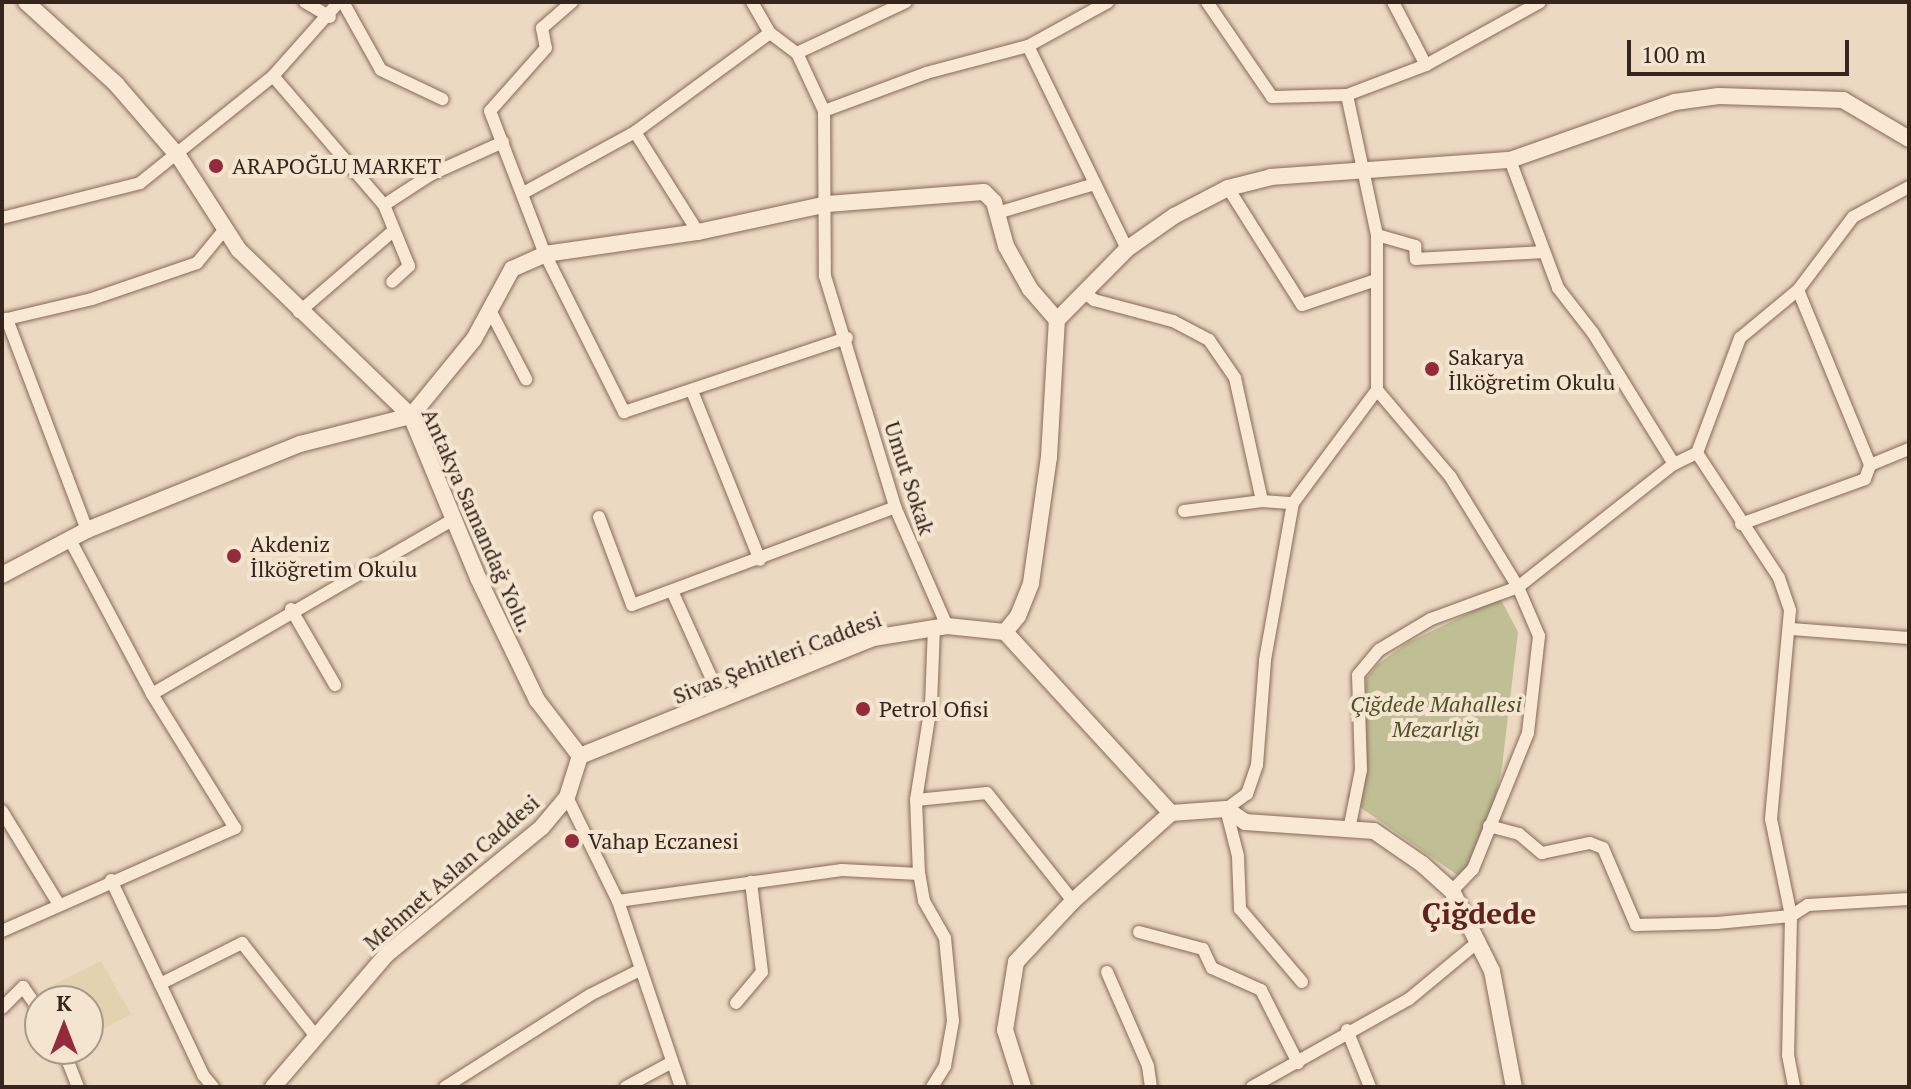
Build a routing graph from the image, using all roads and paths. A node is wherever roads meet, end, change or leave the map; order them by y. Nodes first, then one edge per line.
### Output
1 (26, 2) edge
2 (305, 2) edge
3 (341, 2) edge
4 (572, 2) edge
5 (752, 2) edge
6 (906, 2) edge
7 (1108, 2) edge
8 (1207, 2) edge
9 (1393, 2) edge
10 (1540, 2) edge
11 (1090, 5) edge
12 (330, 17) junction
13 (770, 33) junction
14 (1028, 46) junction
15 (797, 53) junction
16 (1426, 65) junction
17 (273, 76) junction
18 (1347, 95) junction
19 (442, 99) dead end
20 (824, 111) junction
21 (635, 132) junction
22 (1909, 139) edge
23 (503, 142) junction
24 (179, 157) junction
25 (1510, 160) junction
26 (1361, 170) junction
27 (1095, 184) junction
28 (1909, 187) edge
29 (1228, 188) junction
30 (525, 192) junction
31 (827, 204) junction
32 (384, 205) junction
33 (997, 213) junction
34 (2, 218) edge
35 (225, 229) junction
36 (392, 232) junction
37 (698, 232) junction
38 (1377, 235) junction
39 (1127, 249) junction
40 (1544, 252) junction
41 (545, 254) junction
42 (1376, 280) junction
43 (392, 282) dead end
44 (1798, 290) junction
45 (1084, 292) junction
46 (299, 312) junction
47 (491, 312) junction
48 (5, 320) edge
49 (1057, 320) junction
50 (847, 338) junction
51 (526, 379) dead end
52 (1377, 390) junction
53 (692, 391) junction
54 (411, 416) junction
55 (1909, 449) edge
56 (1697, 453) junction
57 (1674, 464) junction
58 (1870, 465) junction
59 (1262, 501) junction
60 (1293, 503) junction
61 (895, 507) junction
62 (1184, 511) dead end
63 (599, 517) dead end
64 (454, 519) junction
65 (1741, 524) junction
66 (87, 530) junction
67 (70, 540) junction
68 (760, 560) junction
69 (2, 575) edge
70 (1518, 587) junction
71 (672, 591) junction
72 (291, 609) junction
73 (940, 626) junction
74 (1791, 629) junction
75 (1005, 632) junction
76 (1909, 638) edge
77 (335, 685) dead end
78 (152, 694) junction
79 (722, 701) junction
80 (580, 756) junction
81 (567, 797) junction
82 (916, 800) junction
83 (1226, 809) junction
84 (2, 811) edge
85 (1171, 813) junction
86 (1489, 826) junction
87 (1349, 830) junction
88 (919, 874) junction
89 (111, 880) junction
90 (751, 882) junction
91 (1452, 891) junction
92 (1909, 899) edge
93 (618, 901) junction
94 (1073, 901) junction
95 (58, 903) junction
96 (1791, 916) junction
97 (2, 931) edge
98 (1139, 932) dead end
99 (1479, 941) junction
100 (640, 970) junction
101 (1107, 972) dead end
102 (1302, 982) dead end
103 (160, 984) junction
104 (24, 988) edge
105 (736, 1003) dead end
106 (2, 1008) edge
107 (1347, 1030) junction
108 (315, 1035) junction
109 (672, 1062) junction
110 (1298, 1063) junction
111 (69, 1065) edge
112 (78, 1087) edge
113 (213, 1087) edge
114 (273, 1087) edge
115 (445, 1087) edge
116 (626, 1087) edge
117 (681, 1087) edge
118 (932, 1087) edge
119 (1023, 1087) edge
120 (1151, 1087) edge
121 (1252, 1087) edge
122 (1370, 1087) edge
123 (1514, 1087) edge
124 (1794, 1087) edge

1 - 24 street, Antakya Samandağ Yolu.
2 - 12 street
3 - 12 street
3 - 19 street
4 - 23 street
5 - 13 street
6 - 15 street
7 - 11 street
8 - 18 street
9 - 16 street
10 - 16 street
11 - 14 street
12 - 17 street
13 - 15 street
13 - 21 street
14 - 20 street
14 - 27 street
15 - 20 street
16 - 18 street
17 - 24 street
17 - 32 street
18 - 26 street
20 - 31 street, Umut Sokak
21 - 30 street
21 - 37 street
22 - 25 street
23 - 30 street
23 - 32 street
24 - 34 street
24 - 35 street, Antakya Samandağ Yolu.
25 - 26 street
25 - 40 street
26 - 29 street
26 - 38 street
27 - 33 street
27 - 39 street
28 - 44 street
29 - 39 street
29 - 42 street
30 - 41 street
31 - 33 street
31 - 37 street
31 - 50 street, Umut Sokak
32 - 36 street
33 - 49 street
35 - 46 street, Antakya Samandağ Yolu.
35 - 48 street
36 - 43 street
36 - 46 street
37 - 41 street
38 - 40 street
38 - 42 street
39 - 45 street
40 - 57 street
41 - 47 street
41 - 53 street
42 - 52 street
44 - 56 street
44 - 58 street
45 - 49 street
45 - 59 street
46 - 54 street, Antakya Samandağ Yolu.
47 - 51 street
47 - 54 street
48 - 66 street
49 - 75 street
50 - 53 street
50 - 61 street, Umut Sokak
52 - 60 street
52 - 70 street
53 - 68 street
54 - 64 street, Antakya Samandağ Yolu.
54 - 66 street
55 - 58 street
56 - 57 street
56 - 65 street
57 - 70 street
58 - 65 street
59 - 60 street
59 - 62 street
60 - 83 street
61 - 68 street
61 - 73 street, Umut Sokak
63 - 71 street
64 - 72 street
64 - 80 street, Antakya Samandağ Yolu.
65 - 74 street
66 - 67 street
67 - 69 street
67 - 78 street
68 - 71 street
70 - 86 street
70 - 87 street
71 - 79 street
72 - 77 street
72 - 78 street
73 - 75 street, Sivas Şehitleri Caddesi
73 - 79 street, Sivas Şehitleri Caddesi
73 - 82 street, Umut Sokak
74 - 76 street
74 - 96 street
75 - 85 street
78 - 89 street
79 - 80 street, Sivas Şehitleri Caddesi
80 - 81 street, Mehmet Aslan Caddesi
81 - 93 street
81 - 108 street, Mehmet Aslan Caddesi
82 - 88 street, Umut Sokak
82 - 94 street
83 - 85 street
83 - 87 street
83 - 102 street
84 - 95 street
85 - 94 street
86 - 91 street
86 - 96 street
87 - 91 street
88 - 90 street
88 - 118 street, Umut Sokak
89 - 95 street
89 - 103 street
90 - 93 street
90 - 105 street
91 - 99 street
92 - 96 street
93 - 100 street
94 - 119 street
95 - 97 street
96 - 124 street
98 - 110 street
99 - 107 street
99 - 123 street
100 - 109 street
100 - 115 street
101 - 120 street
103 - 108 street
103 - 113 street
104 - 106 street
107 - 110 street
107 - 122 street
108 - 114 street, Mehmet Aslan Caddesi
109 - 116 street
109 - 117 street
110 - 121 street
111 - 112 street

